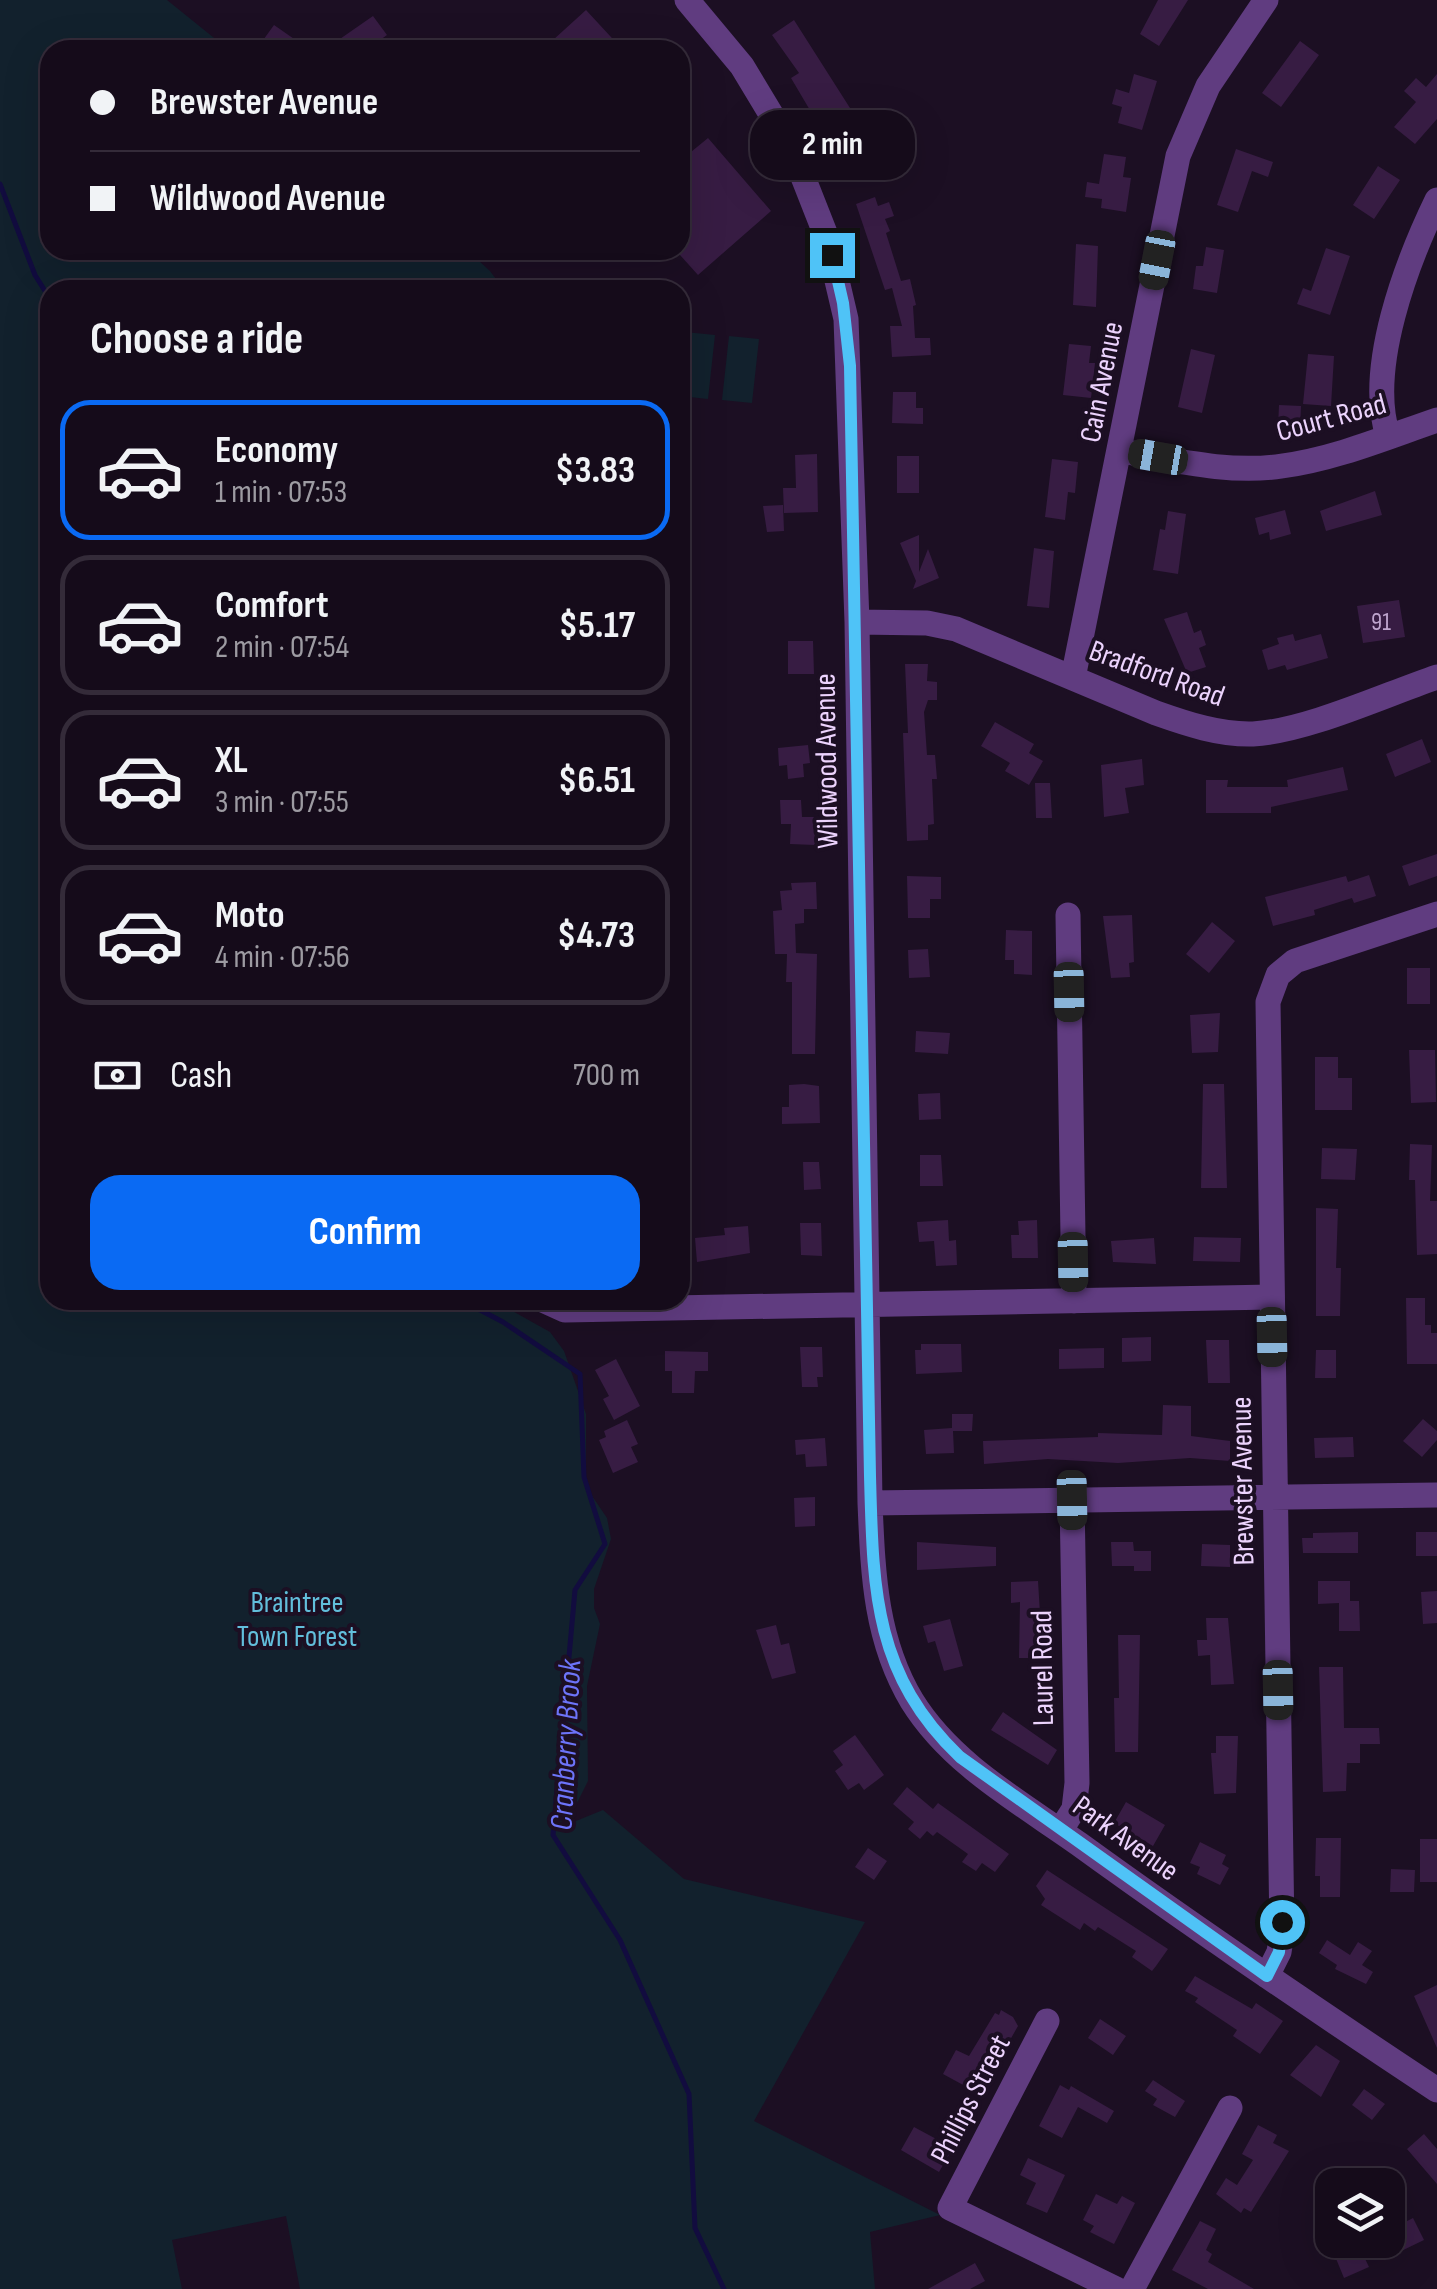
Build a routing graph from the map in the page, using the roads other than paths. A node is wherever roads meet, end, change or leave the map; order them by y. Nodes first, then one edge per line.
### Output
1 (686, 0) edge
2 (1266, 0) edge
3 (1437, 200) edge
4 (1437, 420) edge
5 (1388, 436) junction
6 (1121, 451) junction
7 (857, 622) junction
8 (1437, 677) edge
9 (1073, 678) junction
10 (1437, 914) edge
11 (1068, 915) dead end
12 (1272, 1297) junction
13 (1074, 1301) junction
14 (867, 1305) junction
15 (690, 1308) edge
16 (1437, 1494) edge
17 (1275, 1497) junction
18 (1072, 1500) junction
19 (870, 1502) junction
20 (873, 1565) joint
21 (1060, 1831) junction
22 (1267, 1976) junction
23 (1047, 2022) dead end
24 (1437, 2090) edge
25 (1230, 2108) dead end
26 (1116, 2289) edge
27 (1132, 2289) edge

1 - 7 street, Wildwood Avenue
2 - 6 street, Cain Avenue
3 - 5 street
4 - 5 street, Court Road
5 - 6 street, Court Road
6 - 9 street, Cain Avenue
7 - 9 street, Bradford Road
7 - 14 street, Wildwood Avenue
8 - 9 street, Bradford Road
10 - 12 street, Brewster Avenue
11 - 13 street
12 - 13 street
12 - 17 street, Brewster Avenue
13 - 14 street
14 - 15 street
14 - 19 street, Wildwood Avenue
16 - 17 street
17 - 18 street
17 - 22 street, Brewster Avenue
18 - 19 street
18 - 21 street, Laurel Road
19 - 20 street, Wildwood Avenue
20 - 21 street, Park Avenue
21 - 22 street, Park Avenue
22 - 24 street, Park Avenue
23 - 26 street, Phillips Street
25 - 27 street

